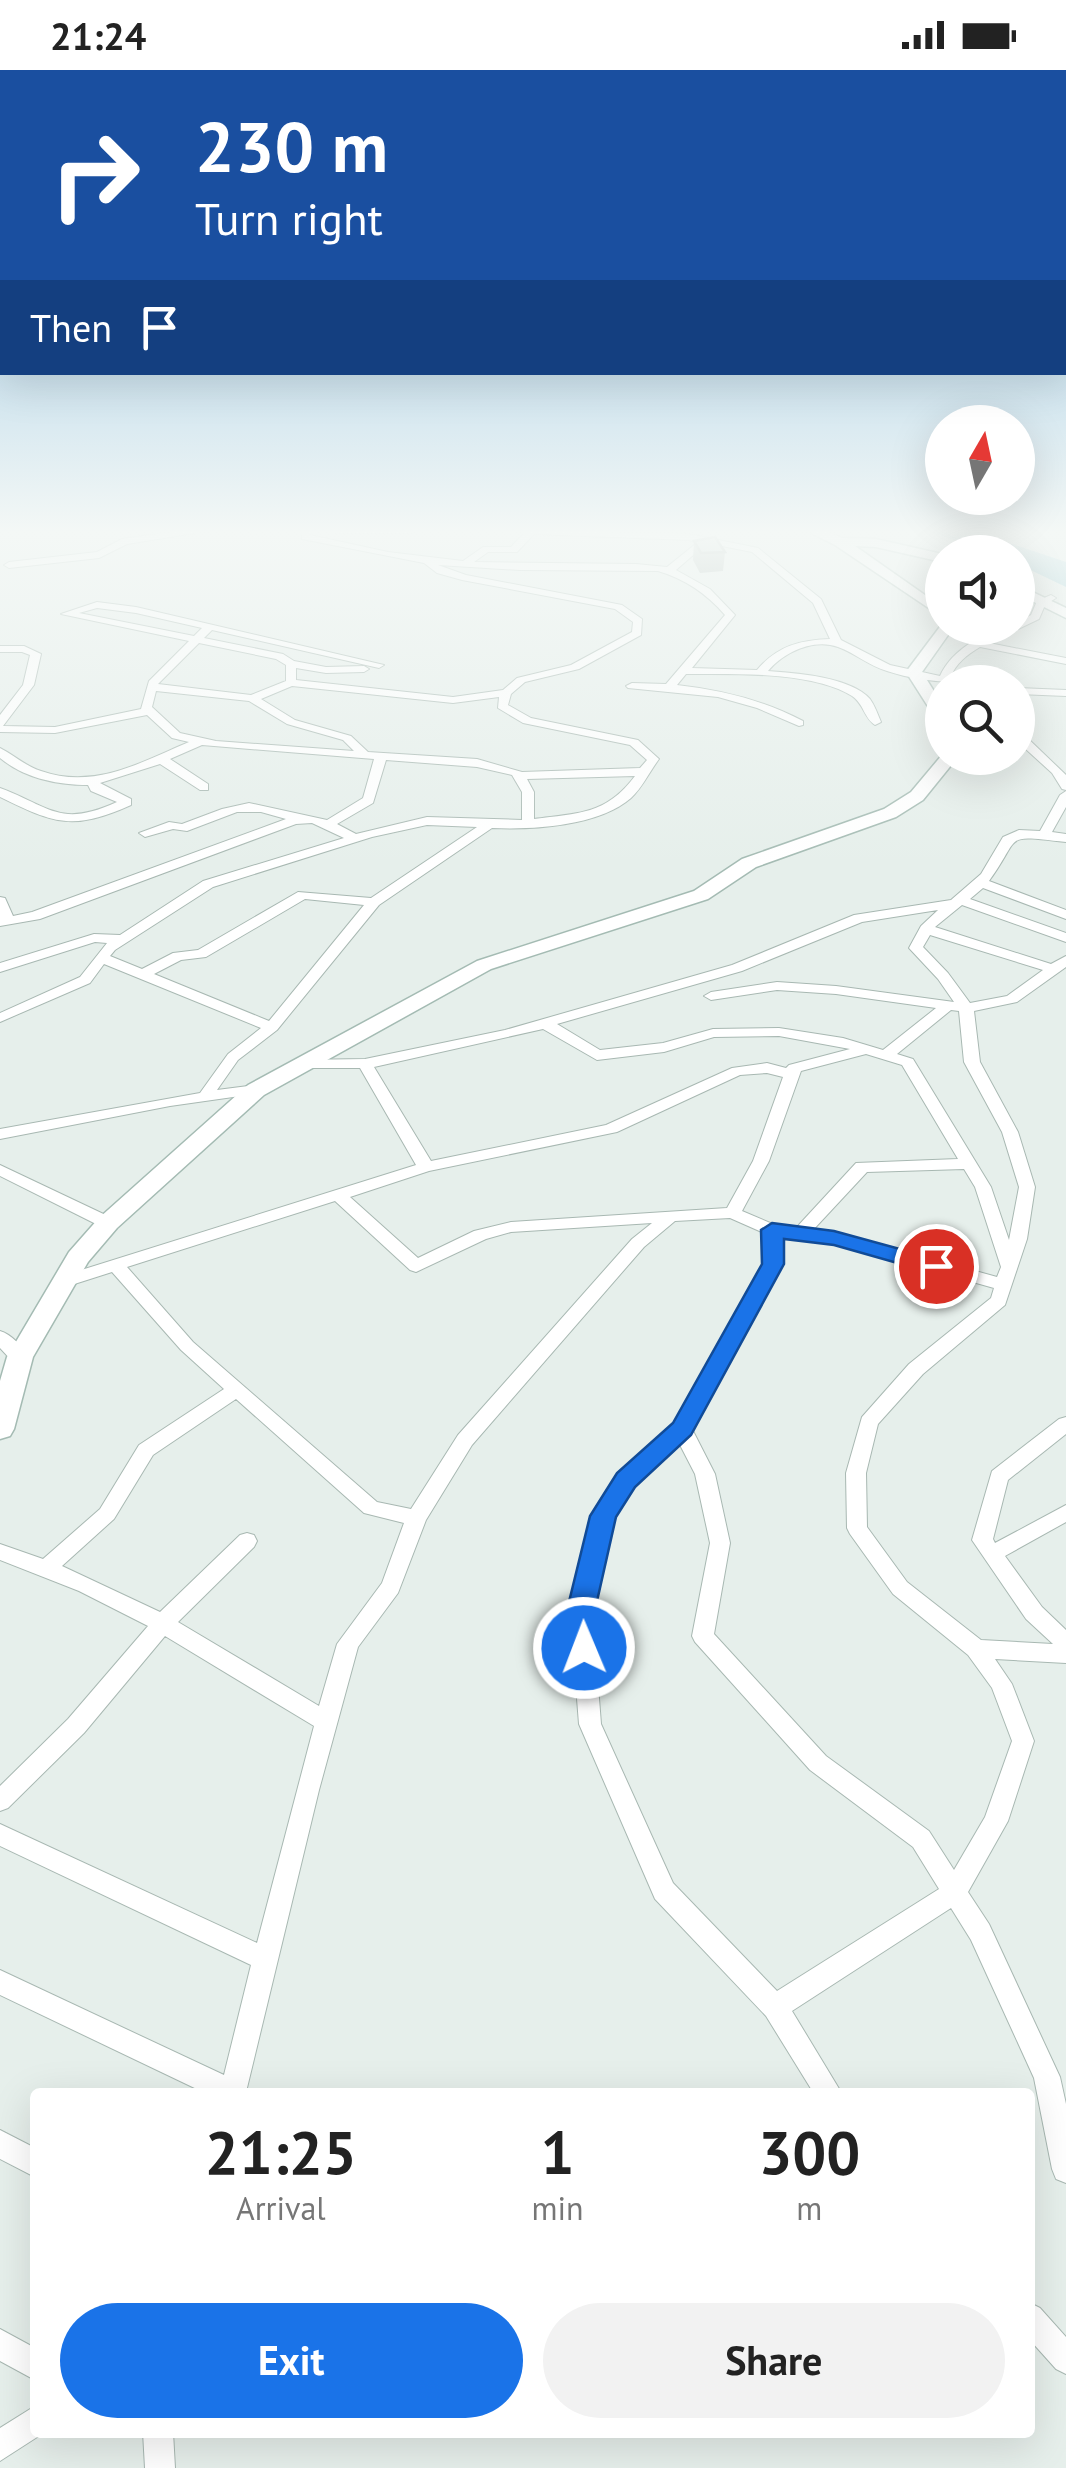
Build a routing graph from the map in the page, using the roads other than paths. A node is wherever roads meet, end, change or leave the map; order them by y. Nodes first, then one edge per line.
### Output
1 (191, 642) joint
2 (266, 642) edge
3 (625, 642) edge
4 (707, 642) edge
5 (837, 642) joint
6 (934, 645) edge
7 (978, 645) edge
8 (984, 645) edge
9 (292, 648) junction
10 (0, 649) edge
11 (278, 656) junction
12 (1066, 661) edge
13 (291, 664) junction
14 (951, 665) edge
15 (683, 670) junction
16 (914, 672) junction
17 (760, 673) junction
18 (925, 675) edge
19 (291, 683) junction
20 (152, 686) junction
21 (632, 686) dead end
22 (670, 686) junction
23 (925, 689) edge
24 (1035, 692) edge
25 (506, 693) junction
26 (1066, 693) edge
27 (252, 698) junction
28 (149, 711) junction
29 (875, 722) dead end
30 (799, 723) dead end
31 (0, 726) edge
32 (202, 742) junction
33 (0, 752) edge
34 (364, 754) junction
35 (1035, 754) edge
36 (381, 755) junction
37 (160, 758) junction
38 (27, 770) junction
39 (642, 772) junction
40 (934, 775) edge
41 (0, 776) edge
42 (519, 776) junction
43 (93, 780) junction
44 (1066, 786) edge
45 (204, 788) dead end
46 (0, 792) edge
47 (1066, 795) edge
48 (294, 817) junction
49 (528, 823) junction
50 (327, 825) junction
51 (488, 825) junction
52 (145, 834) dead end
53 (1044, 836) junction
54 (355, 838) junction
55 (1066, 838) edge
56 (980, 882) junction
57 (0, 902) edge
58 (374, 902) junction
59 (955, 902) junction
60 (1066, 915) edge
61 (4, 921) edge
62 (926, 929) junction
63 (123, 938) junction
64 (1066, 938) edge
65 (102, 958) junction
66 (1060, 965) edge
67 (0, 968) edge
68 (144, 973) junction
69 (711, 996) dead end
70 (957, 1007) junction
71 (0, 1018) edge
72 (546, 1024) junction
73 (272, 1027) junction
74 (877, 1052) junction
75 (304, 1063) junction
76 (365, 1064) junction
77 (792, 1074) junction
78 (256, 1090) junction
79 (205, 1096) junction
80 (0, 1134) edge
81 (968, 1164) junction
82 (426, 1166) junction
83 (3, 1175) edge
84 (339, 1196) junction
85 (732, 1213) junction
86 (671, 1216) junction
87 (108, 1223) junction
88 (772, 1230) junction
89 (800, 1234) junction
90 (116, 1266) junction
91 (1007, 1276) junction
92 (64, 1281) junction
93 (0, 1337) edge
94 (20, 1357) junction
95 (236, 1390) junction
96 (1066, 1424) edge
97 (0, 1429) edge
98 (682, 1429) junction
99 (1066, 1514) edge
100 (416, 1518) junction
101 (247, 1541) dead end
102 (0, 1552) edge
103 (992, 1554) junction
104 (48, 1568) junction
105 (163, 1623) junction
106 (1066, 1643) edge
107 (976, 1649) junction
108 (1066, 1654) edge
109 (326, 1722) junction
110 (0, 1800) edge
111 (0, 1835) edge
112 (955, 1892) junction
113 (265, 1959) junction
114 (0, 1982) edge
115 (775, 2007) junction
116 (224, 2088) edge
117 (233, 2088) edge
118 (824, 2088) edge
119 (0, 2144) edge
120 (30, 2160) edge
121 (1066, 2169) edge
122 (1035, 2324) edge
123 (0, 2344) edge
124 (1066, 2359) edge
125 (30, 2363) edge
126 (30, 2425) edge
127 (158, 2438) edge
128 (0, 2446) edge
129 (160, 2468) edge

1 - 11 street
1 - 20 street
2 - 9 street
3 - 25 street
4 - 15 street
5 - 16 street
5 - 17 street
6 - 16 street
7 - 14 street
8 - 12 street
9 - 11 street
9 - 13 street
10 - 31 street
11 - 13 street
13 - 19 street
15 - 17 street
15 - 22 street
16 - 18 street
16 - 23 street
17 - 29 street
19 - 25 street
19 - 27 street
20 - 27 street
20 - 28 street
21 - 22 street
22 - 30 street
24 - 26 street
25 - 39 street
27 - 34 street
28 - 31 street
28 - 32 street
32 - 34 street
32 - 37 street
33 - 38 street
34 - 36 street
35 - 44 street
36 - 42 street
36 - 50 street
37 - 43 street
37 - 45 street
38 - 41 street
38 - 43 street
39 - 42 street
39 - 49 street
40 - 75 street
42 - 49 street
43 - 46 street
47 - 53 street
48 - 50 street
48 - 52 street
48 - 61 street
49 - 51 street
50 - 54 street
51 - 54 street
51 - 58 street
53 - 55 street
53 - 56 street
54 - 63 street
56 - 59 street
56 - 60 street
57 - 61 street
58 - 68 street
58 - 73 street
59 - 62 street
59 - 64 street
59 - 72 street
62 - 66 street
62 - 70 street
63 - 65 street
63 - 67 street
65 - 68 street
65 - 71 street
66 - 70 street
68 - 73 street
69 - 70 street
70 - 74 street
70 - 91 street
72 - 74 street
72 - 76 street
73 - 79 street
74 - 77 street
74 - 81 street
75 - 76 street
75 - 78 street
76 - 82 street
77 - 82 street
77 - 85 street
78 - 79 street
78 - 87 street
79 - 80 street
81 - 89 street
81 - 91 street
82 - 84 street
83 - 87 street
84 - 86 street
84 - 90 street
85 - 86 street
85 - 88 street
86 - 100 street
87 - 92 street
88 - 89 street
88 - 98 street
89 - 91 street
90 - 92 street
90 - 95 street
91 - 107 street
92 - 94 street
93 - 94 street
94 - 97 street
95 - 100 street
95 - 104 street
96 - 103 street
98 - 112 street
98 - 115 street
99 - 103 street
100 - 109 street
101 - 105 street
102 - 104 street
103 - 106 street
104 - 105 street
105 - 109 street
105 - 110 street
107 - 108 street
107 - 112 street
109 - 113 street
111 - 113 street
112 - 115 street
112 - 121 street
113 - 117 street
114 - 116 street
115 - 118 street
119 - 120 street
122 - 124 street
123 - 125 street
126 - 128 street
127 - 129 street

